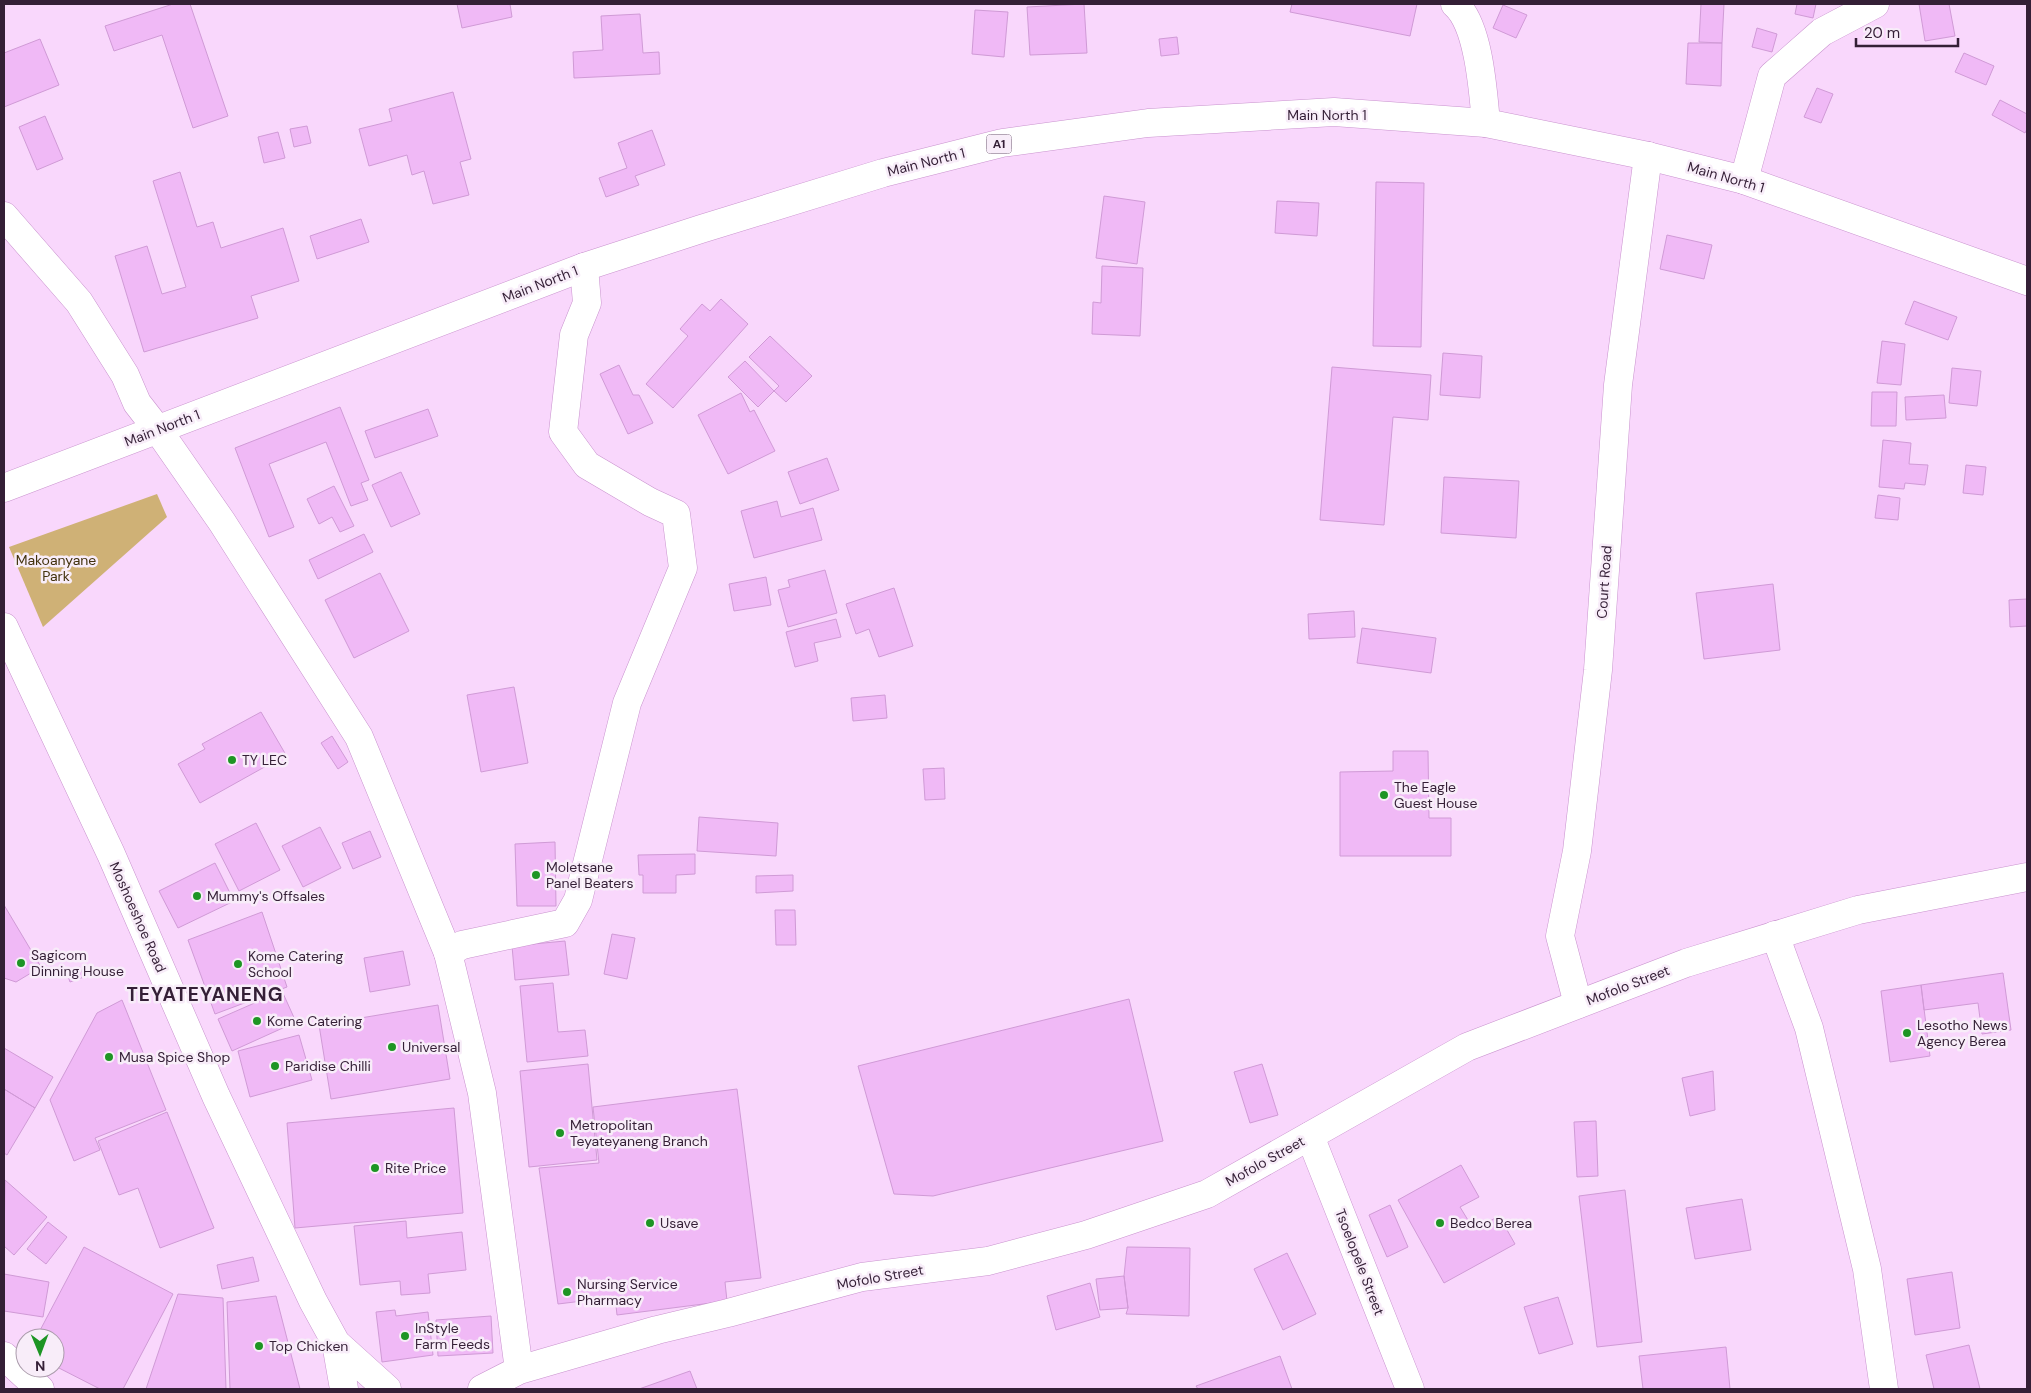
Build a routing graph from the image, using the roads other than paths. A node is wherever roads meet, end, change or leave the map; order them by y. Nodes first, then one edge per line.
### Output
1 (1875, 4) edge
2 (1462, 6) edge
3 (1486, 122) junction
4 (1648, 156) junction
5 (1744, 180) junction
6 (4, 216) edge
7 (584, 267) junction
8 (2027, 281) edge
9 (158, 430) junction
10 (4, 488) edge
11 (4, 627) edge
12 (2027, 877) edge
13 (1775, 935) junction
14 (448, 953) junction
15 (1578, 1004) junction
16 (1310, 1136) junction
17 (336, 1343) junction
18 (4, 1356) edge
19 (519, 1370) junction
20 (40, 1389) edge
21 (344, 1389) edge
22 (387, 1389) edge
23 (482, 1389) edge
24 (1410, 1389) edge
25 (1884, 1389) edge

1 - 5 main road
2 - 3 main road
3 - 4 main road, Main North 1 / A1
3 - 7 main road, Main North 1 / A1
4 - 5 main road, Main North 1 / A1
4 - 15 main road, Court Road
5 - 8 main road, Main North 1 / A1
6 - 9 main road
7 - 9 main road, Main North 1 / A1
7 - 14 main road
9 - 10 main road, Main North 1 / A1
9 - 14 main road
11 - 17 main road, Moshoeshoe Road
12 - 13 main road, Mofolo Street
13 - 15 main road, Mofolo Street
13 - 25 main road
14 - 19 main road
15 - 16 main road, Mofolo Street
16 - 19 main road, Mofolo Street
16 - 24 main road, Tsoelopele Street
17 - 21 main road, Moshoeshoe Road
17 - 22 main road, Moshoeshoe Road
18 - 20 main road
19 - 23 main road, Mofolo Street

